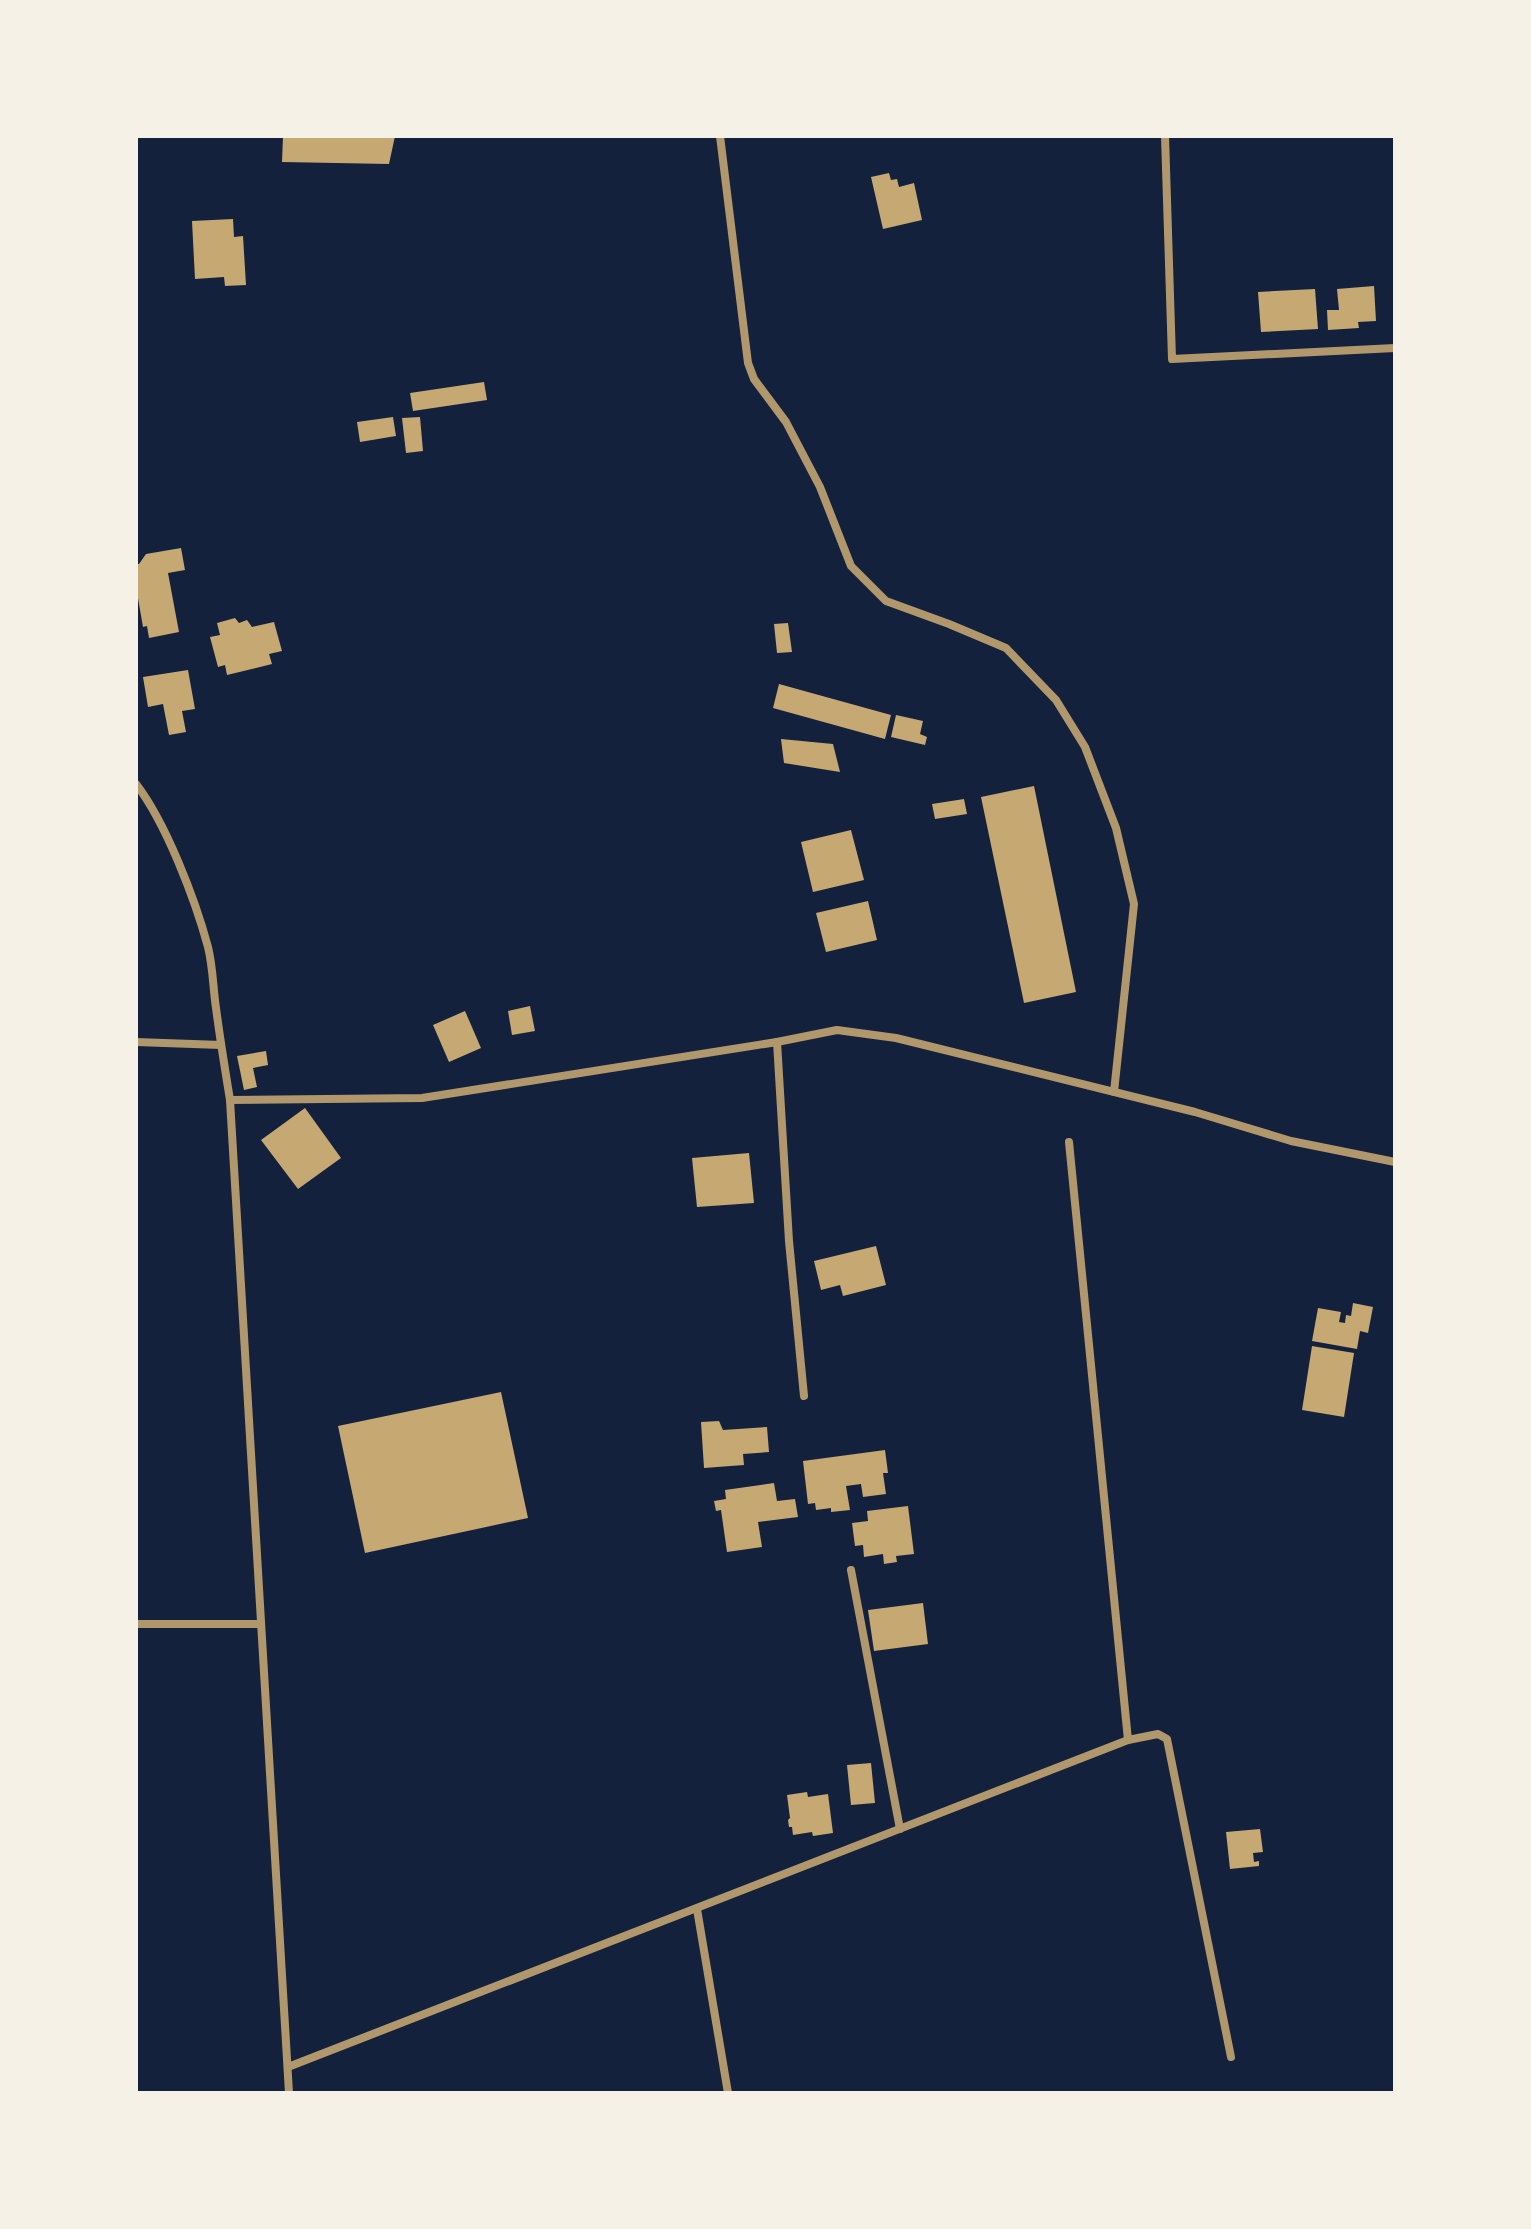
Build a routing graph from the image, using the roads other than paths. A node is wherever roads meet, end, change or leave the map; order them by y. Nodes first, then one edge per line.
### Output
1 (720, 136) edge
2 (1165, 136) edge
3 (1395, 348) edge
4 (136, 784) edge
5 (136, 1042) edge
6 (777, 1042) junction
7 (221, 1045) junction
8 (1114, 1092) junction
9 (230, 1100) junction
10 (1069, 1142) dead end
11 (1395, 1162) edge
12 (804, 1396) dead end
13 (851, 1570) dead end
14 (136, 1624) edge
15 (261, 1624) junction
16 (1128, 1740) junction
17 (900, 1829) junction
18 (697, 1909) junction
19 (1231, 2057) dead end
20 (288, 2067) junction
21 (289, 2093) edge
22 (728, 2093) edge

1 - 8 street
2 - 3 street
4 - 7 street
5 - 7 street
6 - 8 street
6 - 9 street
6 - 12 street
7 - 9 street
8 - 11 street
9 - 15 street
10 - 16 street
13 - 17 street
14 - 15 street
15 - 20 street
16 - 17 street
16 - 19 street
17 - 18 street
18 - 20 street
18 - 22 street
20 - 21 street

